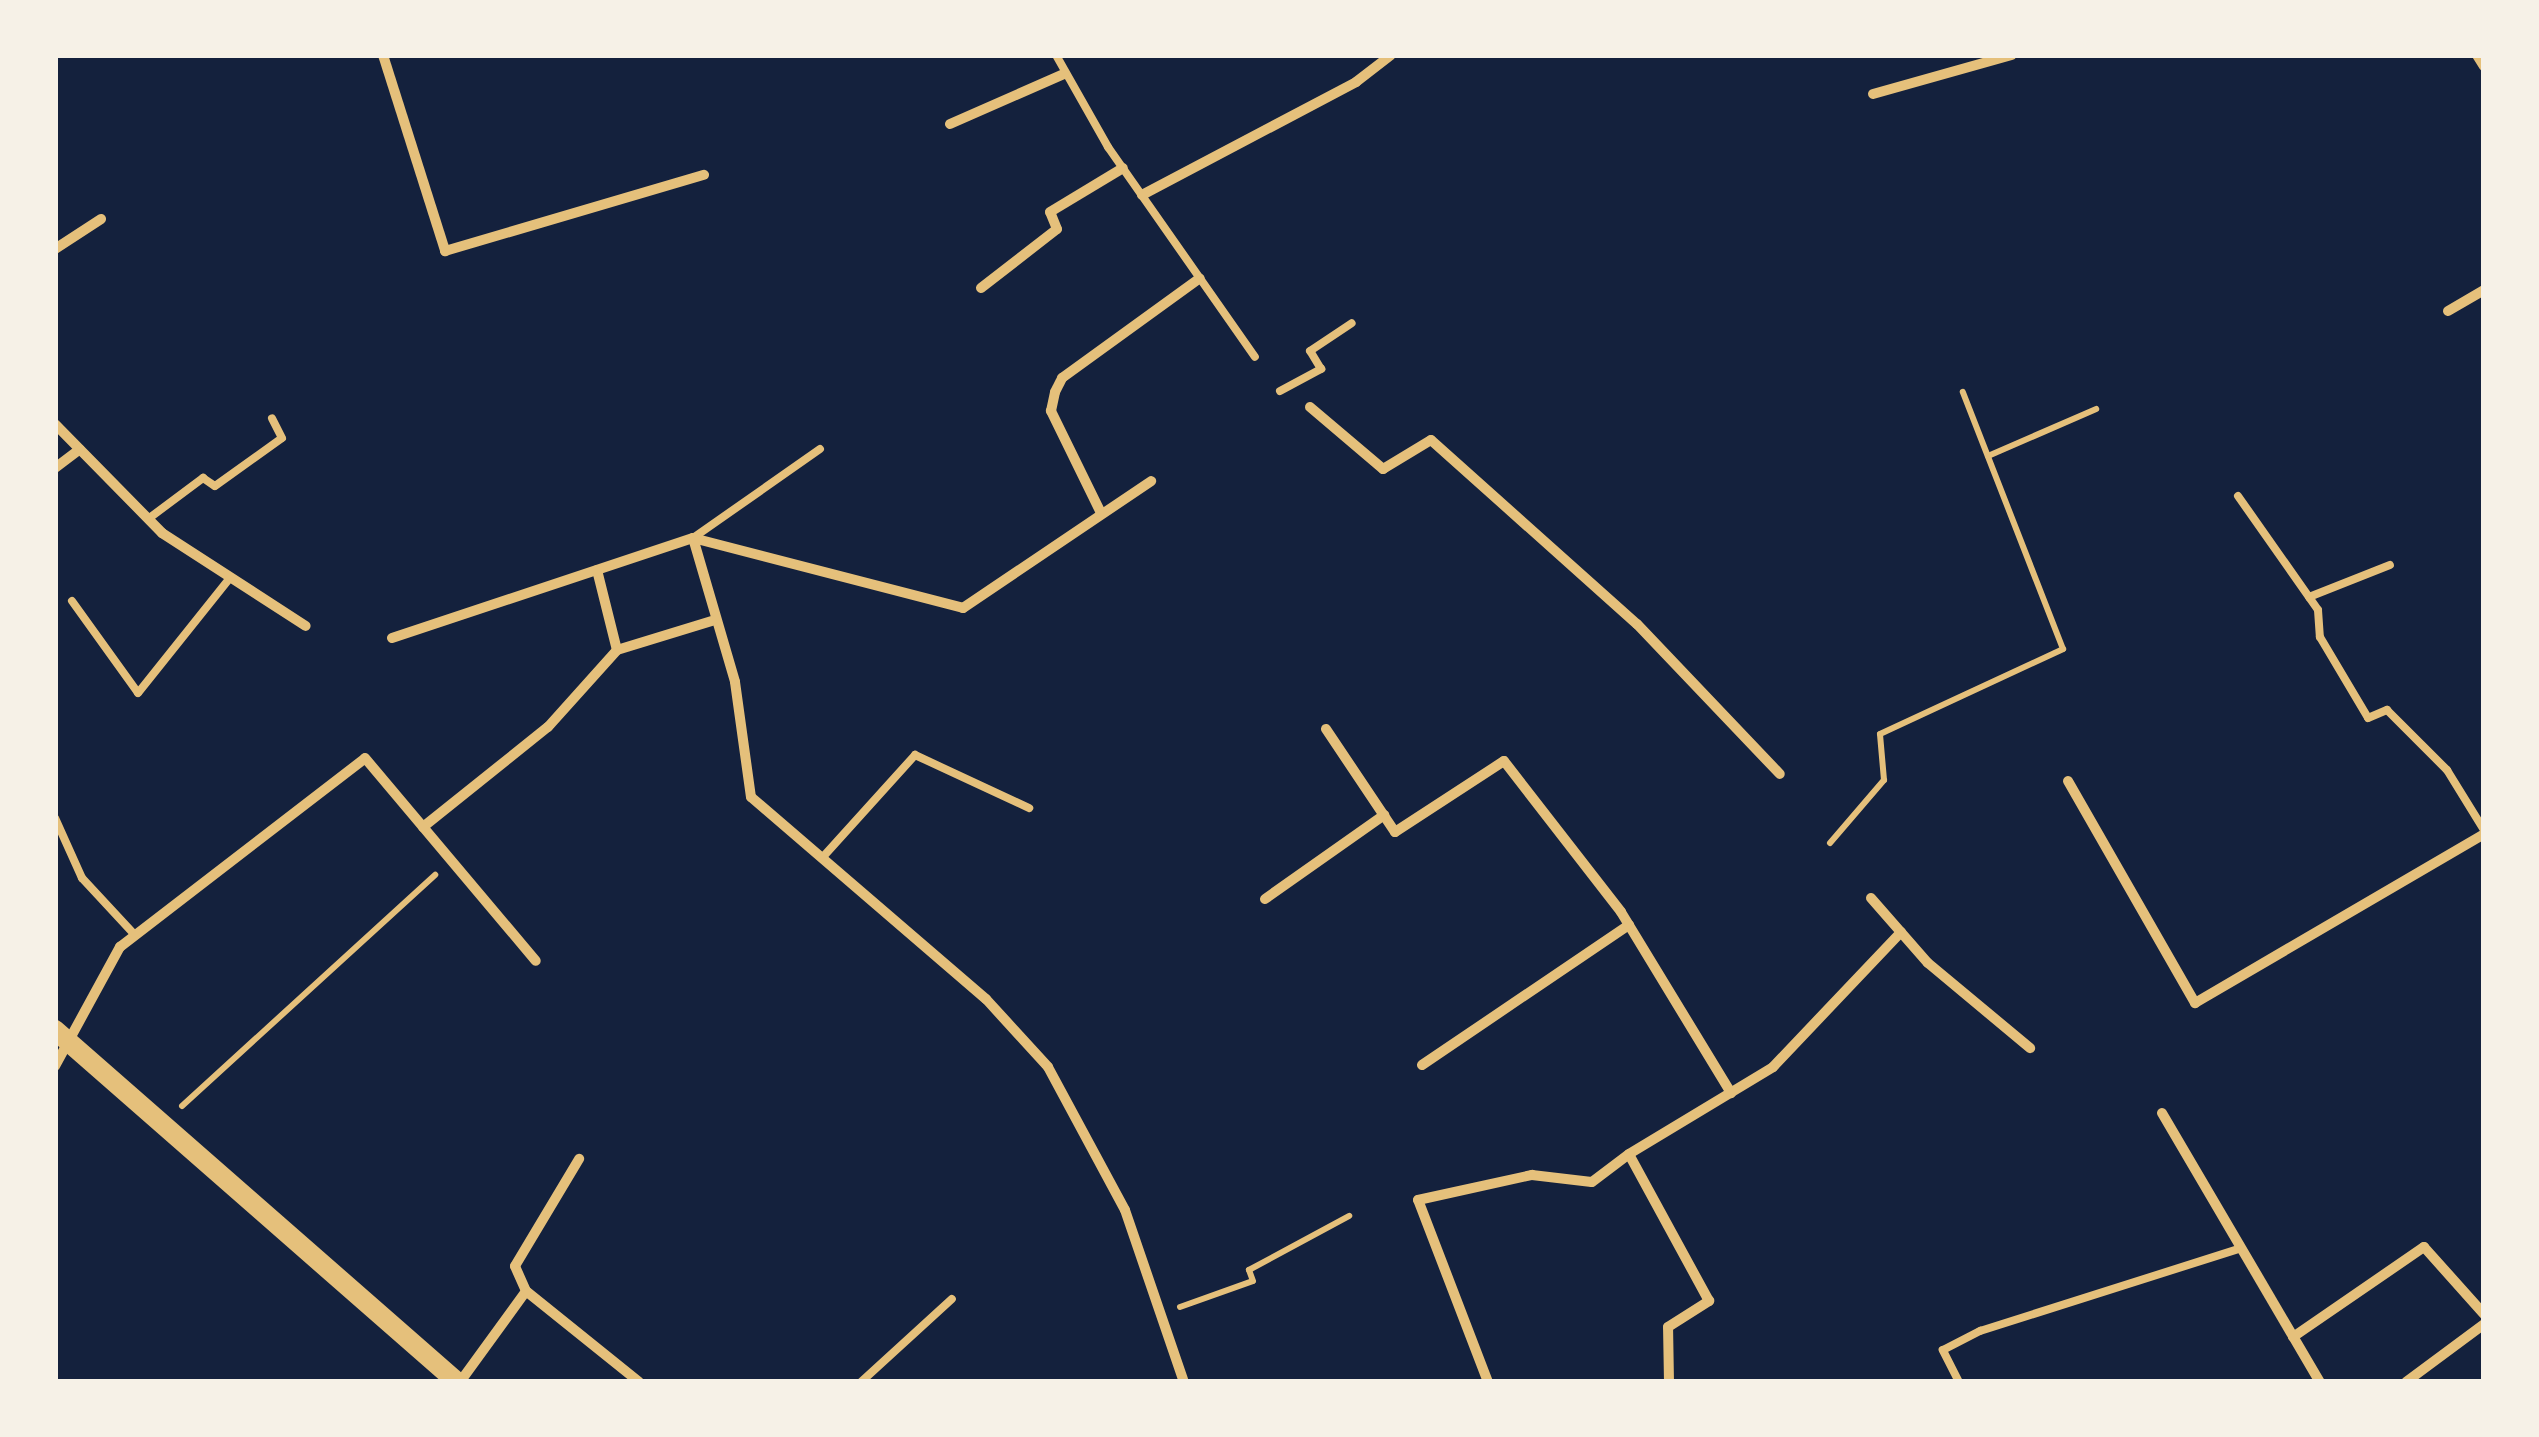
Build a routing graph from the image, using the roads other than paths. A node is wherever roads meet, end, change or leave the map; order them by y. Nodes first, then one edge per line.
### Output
1 (383, 55) edge
2 (1056, 55) edge
3 (1391, 55) edge
4 (2012, 55) edge
5 (2477, 55) edge
6 (2484, 66) edge
7 (1064, 74) junction
8 (1873, 94) dead end
9 (950, 124) dead end
10 (1122, 168) junction
11 (704, 175) dead end
12 (1142, 196) junction
13 (100, 219) dead end
14 (55, 248) edge
15 (1200, 278) junction
16 (982, 288) dead end
17 (2484, 290) edge
18 (2448, 311) dead end
19 (1352, 323) dead end
20 (1254, 357) dead end
21 (1280, 391) dead end
22 (1310, 407) dead end
23 (272, 418) dead end
24 (55, 424) edge
25 (820, 448) dead end
26 (80, 450) junction
27 (55, 468) edge
28 (1151, 481) dead end
29 (2238, 496) dead end
30 (1101, 513) junction
31 (148, 519) junction
32 (693, 538) junction
33 (2390, 565) dead end
34 (597, 570) junction
35 (230, 579) junction
36 (2309, 597) junction
37 (72, 601) dead end
38 (712, 621) junction
39 (306, 626) dead end
40 (392, 638) dead end
41 (617, 650) junction
42 (1326, 729) dead end
43 (1780, 774) dead end
44 (2068, 781) dead end
45 (1028, 808) dead end
46 (1384, 815) junction
47 (55, 818) edge
48 (423, 827) junction
49 (2484, 832) edge
50 (822, 858) junction
51 (1871, 898) dead end
52 (1265, 899) dead end
53 (1629, 925) junction
54 (1900, 932) junction
55 (134, 934) junction
56 (536, 961) dead end
57 (61, 1035) edge
58 (2030, 1048) dead end
59 (1422, 1065) dead end
60 (55, 1066) edge
61 (1730, 1093) junction
62 (2162, 1112) dead end
63 (1629, 1154) junction
64 (579, 1159) dead end
65 (2241, 1248) junction
66 (526, 1291) junction
67 (952, 1300) dead end
68 (2484, 1314) edge
69 (2484, 1324) edge
70 (2294, 1337) junction
71 (459, 1382) edge
72 (640, 1382) edge
73 (861, 1382) edge
74 (1184, 1382) edge
75 (1488, 1382) edge
76 (1669, 1382) edge
77 (1958, 1382) edge
78 (2320, 1382) edge
79 (2406, 1382) edge

1 - 11 street
2 - 7 lane
3 - 12 street
4 - 8 street
5 - 6 street
7 - 9 street
7 - 10 lane
10 - 12 lane
10 - 16 street
12 - 15 lane
13 - 14 street
15 - 20 lane
15 - 30 street
17 - 18 street
19 - 21 lane
22 - 43 street
23 - 31 lane
24 - 26 street
25 - 32 lane
26 - 27 street
26 - 31 street
28 - 30 street
29 - 36 lane
30 - 32 street
31 - 35 street
32 - 34 street
32 - 38 street
33 - 36 lane
34 - 40 street
34 - 41 street
35 - 37 lane
35 - 39 street
36 - 49 lane
38 - 41 street
38 - 50 street
41 - 48 street
42 - 46 street
44 - 49 street
45 - 50 lane
46 - 52 street
46 - 53 street
47 - 55 lane
48 - 55 street
48 - 56 street
50 - 74 street
51 - 54 street
53 - 59 street
53 - 61 street
54 - 58 street
54 - 61 street
55 - 57 street
57 - 60 street
57 - 71 main road
61 - 63 street
62 - 65 street
63 - 75 street
63 - 76 street
64 - 66 street
65 - 70 street
65 - 77 lane
66 - 71 street
66 - 72 street
67 - 73 lane
68 - 70 street
69 - 79 street
70 - 78 street

